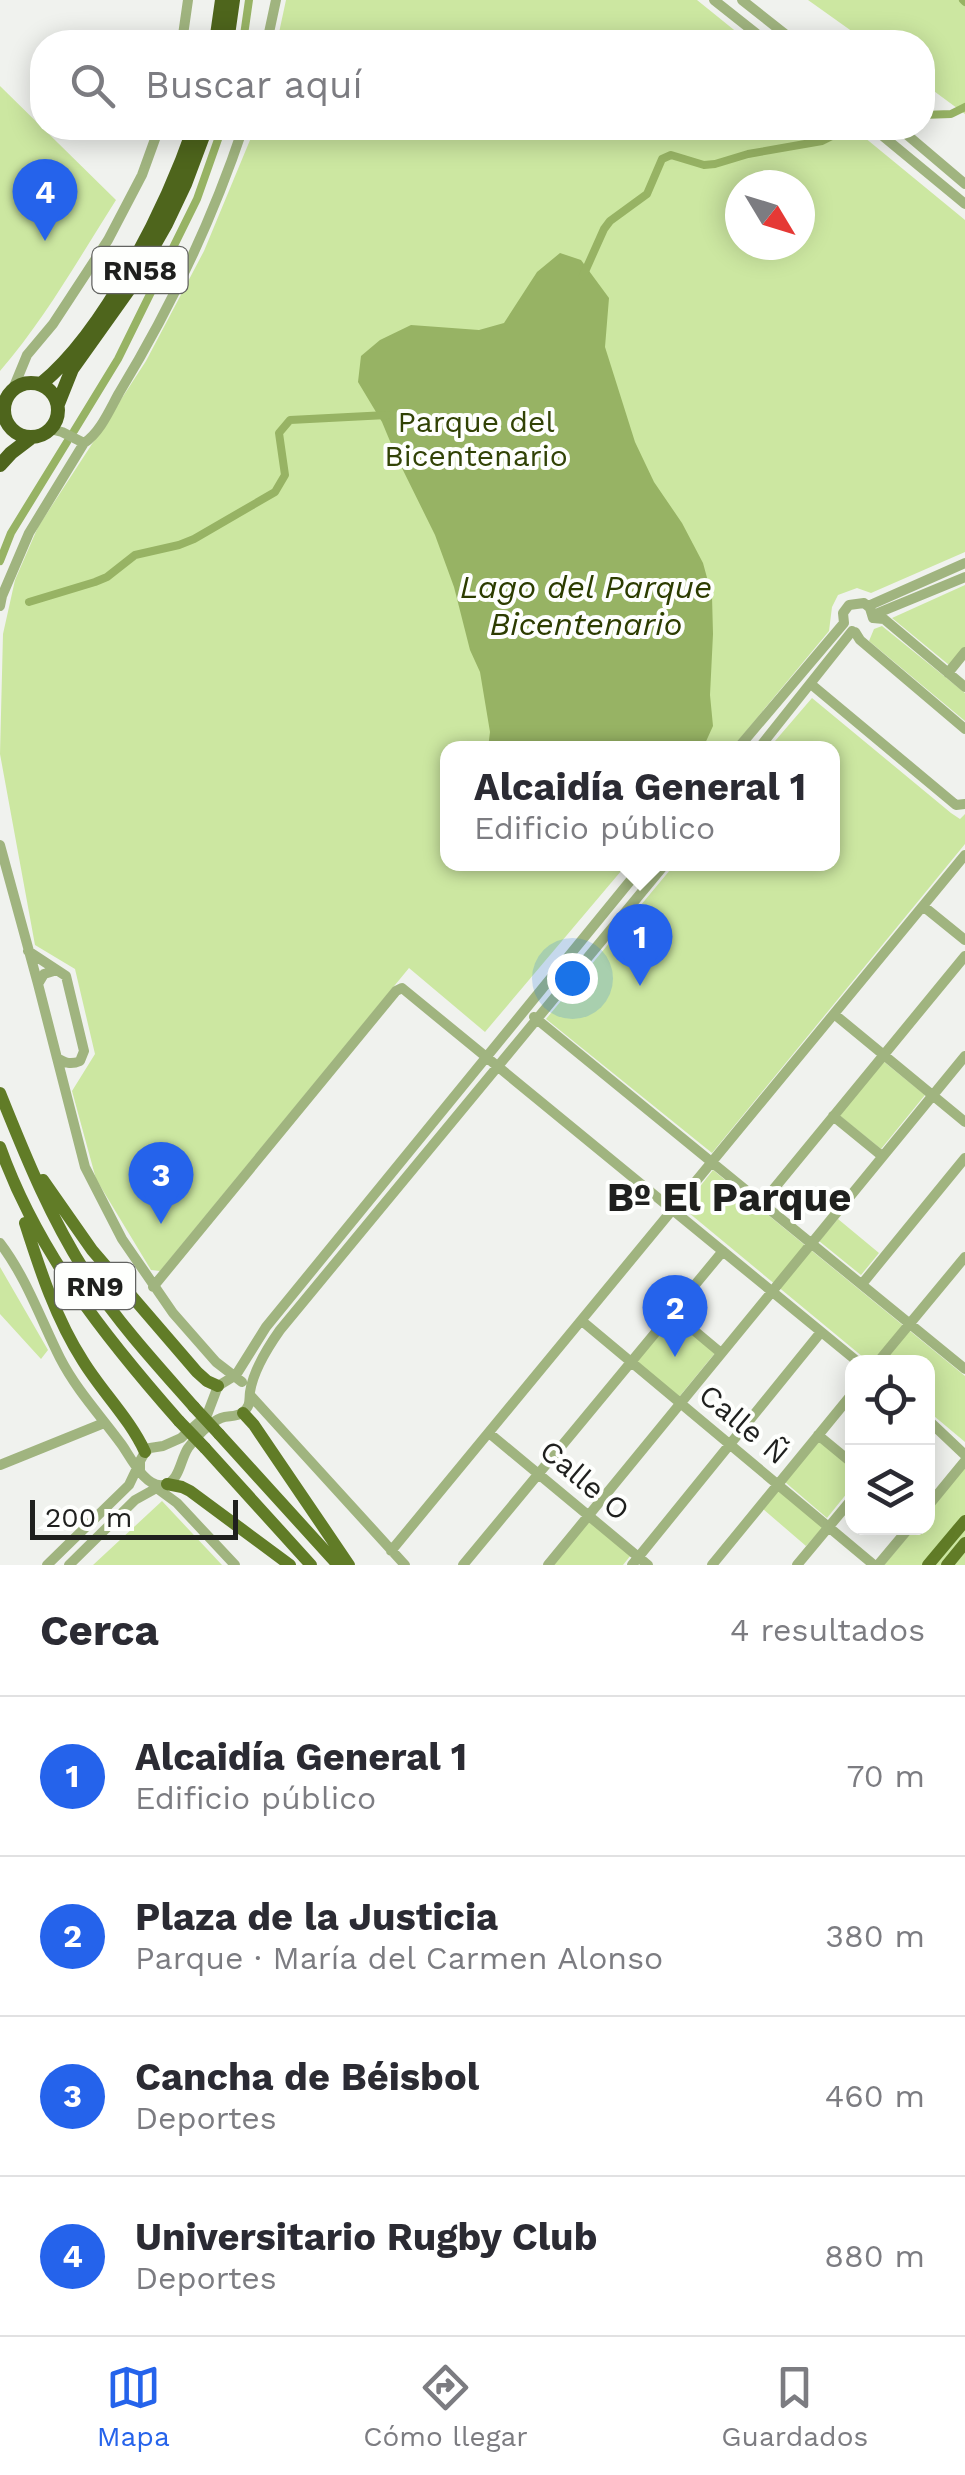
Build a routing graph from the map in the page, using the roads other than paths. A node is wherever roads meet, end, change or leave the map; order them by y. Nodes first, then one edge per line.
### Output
1 (188, 0) edge
2 (222, 0) edge
3 (234, 0) edge
4 (276, 0) edge
5 (714, 0) edge
6 (742, 0) edge
7 (184, 30) edge
8 (218, 30) edge
9 (229, 30) edge
10 (270, 30) edge
11 (752, 30) edge
12 (780, 30) edge
13 (155, 140) edge
14 (189, 140) edge
15 (201, 140) edge
16 (238, 140) edge
17 (888, 140) edge
18 (914, 140) edge
19 (965, 184) edge
20 (965, 204) edge
21 (24, 360) junction
22 (39, 383) junction
23 (13, 388) junction
24 (55, 416) junction
25 (2, 421) edge
26 (28, 437) junction
27 (84, 443) junction
28 (0, 452) edge
29 (0, 465) edge
30 (965, 564) edge
31 (965, 577) edge
32 (0, 606) edge
33 (871, 613) junction
34 (850, 629) junction
35 (965, 652) edge
36 (948, 673) junction
37 (812, 685) junction
38 (965, 687) edge
39 (965, 728) edge
40 (745, 741) edge
41 (765, 741) edge
42 (965, 804) edge
43 (0, 845) edge
44 (965, 855) edge
45 (638, 871) edge
46 (659, 871) edge
47 (923, 906) junction
48 (965, 940) edge
49 (28, 951) junction
50 (965, 956) edge
51 (57, 970) junction
52 (38, 984) junction
53 (525, 1010) junction
54 (834, 1014) junction
55 (537, 1019) junction
56 (884, 1055) junction
57 (965, 1056) edge
58 (56, 1058) junction
59 (486, 1059) junction
60 (80, 1060) junction
61 (498, 1068) junction
62 (64, 1089) junction
63 (0, 1093) edge
64 (932, 1096) junction
65 (833, 1116) junction
66 (965, 1122) edge
67 (0, 1147) edge
68 (22, 1149) junction
69 (882, 1156) junction
70 (965, 1158) edge
71 (712, 1160) junction
72 (14, 1187) junction
73 (763, 1202) junction
74 (672, 1209) junction
75 (811, 1242) junction
76 (0, 1244) edge
77 (723, 1251) junction
78 (965, 1258) edge
79 (862, 1284) junction
80 (154, 1287) junction
81 (772, 1292) junction
82 (672, 1312) junction
83 (582, 1321) junction
84 (910, 1324) junction
85 (822, 1332) junction
86 (722, 1353) junction
87 (850, 1355) edge
88 (884, 1355) edge
89 (632, 1362) junction
90 (963, 1364) edge
91 (227, 1384) junction
92 (250, 1394) junction
93 (845, 1402) edge
94 (681, 1403) junction
95 (244, 1411) junction
96 (228, 1416) junction
97 (272, 1420) junction
98 (104, 1423) junction
99 (935, 1427) edge
100 (489, 1433) junction
101 (818, 1435) junction
102 (730, 1444) junction
103 (163, 1446) junction
104 (845, 1457) edge
105 (965, 1458) edge
106 (141, 1461) junction
107 (0, 1465) edge
108 (179, 1467) junction
109 (540, 1474) junction
110 (164, 1484) junction
111 (778, 1484) junction
112 (935, 1497) edge
113 (845, 1508) edge
114 (589, 1515) junction
115 (965, 1521) edge
116 (829, 1527) junction
117 (903, 1535) edge
118 (965, 1544) edge
119 (392, 1551) junction
120 (639, 1562) edge
121 (58, 1563) edge
122 (235, 1565) edge
123 (290, 1565) edge
124 (311, 1565) edge
125 (338, 1565) edge
126 (349, 1565) edge
127 (404, 1565) edge
128 (463, 1565) edge
129 (548, 1565) edge
130 (712, 1565) edge
131 (797, 1565) edge
132 (876, 1565) edge
133 (928, 1565) edge
134 (947, 1565) edge

1 - 7 street
2 - 8 highway
3 - 9 highway
4 - 10 street
5 - 11 street
6 - 12 street
13 - 21 street
14 - 22 highway, RN58
15 - 24 highway, RN58
16 - 27 street
17 - 20 street
18 - 19 street
21 - 22 street
21 - 23 street
22 - 23 highway
22 - 24 highway
23 - 25 highway
24 - 26 highway
24 - 27 street
25 - 26 highway
26 - 28 highway
26 - 29 highway
27 - 32 street
30 - 33 street
31 - 33 street
33 - 34 street
33 - 34 street
33 - 36 street
34 - 37 street
34 - 39 street
34 - 40 street
35 - 36 street
36 - 38 street
37 - 41 street
37 - 42 street
43 - 49 street
44 - 47 street
45 - 53 street
46 - 55 street
47 - 48 street
47 - 54 street
49 - 51 street
49 - 52 street
50 - 56 street
51 - 52 street
51 - 60 street
52 - 58 street
53 - 55 street
53 - 59 street
54 - 56 street
54 - 71 street
55 - 61 street
55 - 71 street
56 - 64 street
56 - 65 street
57 - 64 street
58 - 60 street
58 - 62 street
59 - 61 street
59 - 80 street
59 - 91 street
60 - 62 street
61 - 74 street
61 - 92 street
62 - 80 street
63 - 68 main road, RN9
64 - 66 street
64 - 69 street
65 - 69 street
65 - 73 street
67 - 72 main road, RN9
68 - 91 main road
68 - 125 main road, RN9, bridge
69 - 75 street
70 - 79 street
71 - 73 street
71 - 74 street
72 - 106 main road
72 - 124 main road, RN9, bridge
73 - 75 street
74 - 77 street
74 - 83 street
75 - 79 street
75 - 81 street
76 - 98 street
77 - 81 street
77 - 82 street
78 - 84 street
79 - 84 street
80 - 91 street
81 - 85 street
81 - 86 street
82 - 86 street
82 - 89 street
83 - 89 street, Calle Ñ
83 - 100 street
84 - 88 street
84 - 90 street
85 - 87 street
85 - 102 street
86 - 94 street
89 - 94 street, Calle Ñ
89 - 109 street
91 - 92 street
91 - 96 street
91 - 103 street
92 - 95 street
92 - 97 street
93 - 101 street
94 - 102 street, Calle Ñ
94 - 114 street
95 - 96 street
95 - 97 street
95 - 126 main road
96 - 108 street
97 - 119 street
98 - 106 street
98 - 107 street
99 - 105 street
100 - 109 street, Calle O
100 - 119 street
101 - 104 street
101 - 111 street
102 - 111 street, Calle Ñ
102 - 120 street
103 - 106 street
103 - 108 street
105 - 112 street
106 - 110 street
106 - 121 street
108 - 110 street
109 - 114 street, Calle O
109 - 128 street
110 - 121 street
110 - 122 street
110 - 123 main road
111 - 116 street, Calle Ñ
111 - 130 street
113 - 116 street
114 - 120 street, Calle O
114 - 129 street
115 - 133 main road
116 - 131 street
116 - 132 street, Calle Ñ
117 - 132 street
118 - 134 main road
119 - 127 street

